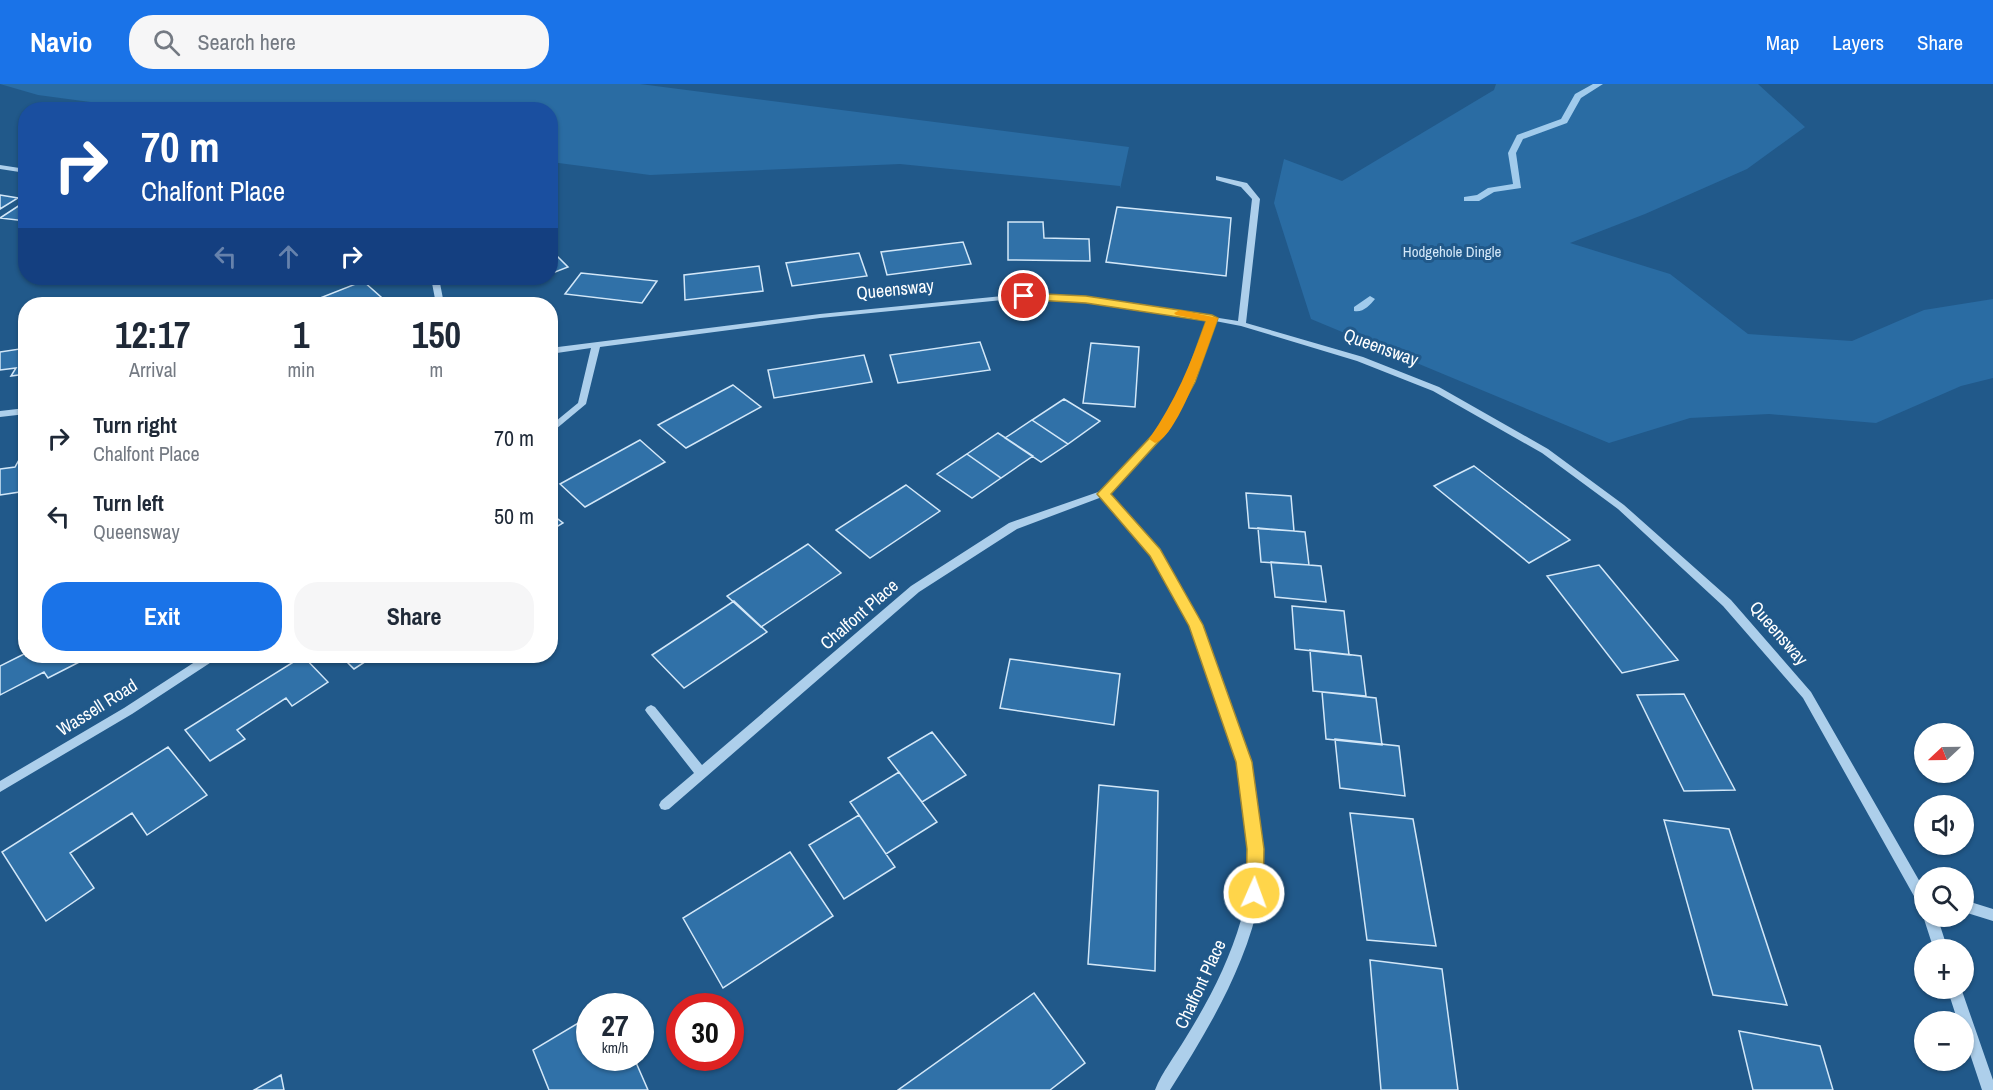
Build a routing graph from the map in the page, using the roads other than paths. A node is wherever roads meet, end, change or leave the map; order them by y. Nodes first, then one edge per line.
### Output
1 (0, 167) edge
2 (18, 170) edge
3 (1219, 178) dead end
4 (1212, 318) junction
5 (1242, 324) junction
6 (596, 346) junction
7 (558, 350) edge
8 (18, 412) edge
9 (0, 414) edge
10 (558, 424) edge
11 (1104, 494) junction
12 (201, 663) edge
13 (651, 710) dead end
14 (701, 773) junction
15 (0, 787) edge
16 (664, 805) dead end
17 (1914, 880) edge
18 (1974, 909) edge
19 (1993, 915) edge
20 (1958, 999) edge
21 (1162, 1090) edge
22 (1989, 1090) edge

1 - 2 street
3 - 5 street
4 - 5 street, Queensway
4 - 6 street, Queensway
4 - 11 street, Chalfont Place
5 - 17 street, Queensway
6 - 7 street, Queensway
6 - 10 street
8 - 9 street
11 - 14 street, Chalfont Place
11 - 21 street, Chalfont Place
12 - 15 street, Wassell Road
13 - 14 street
14 - 16 street, Chalfont Place
18 - 19 street
20 - 22 street

